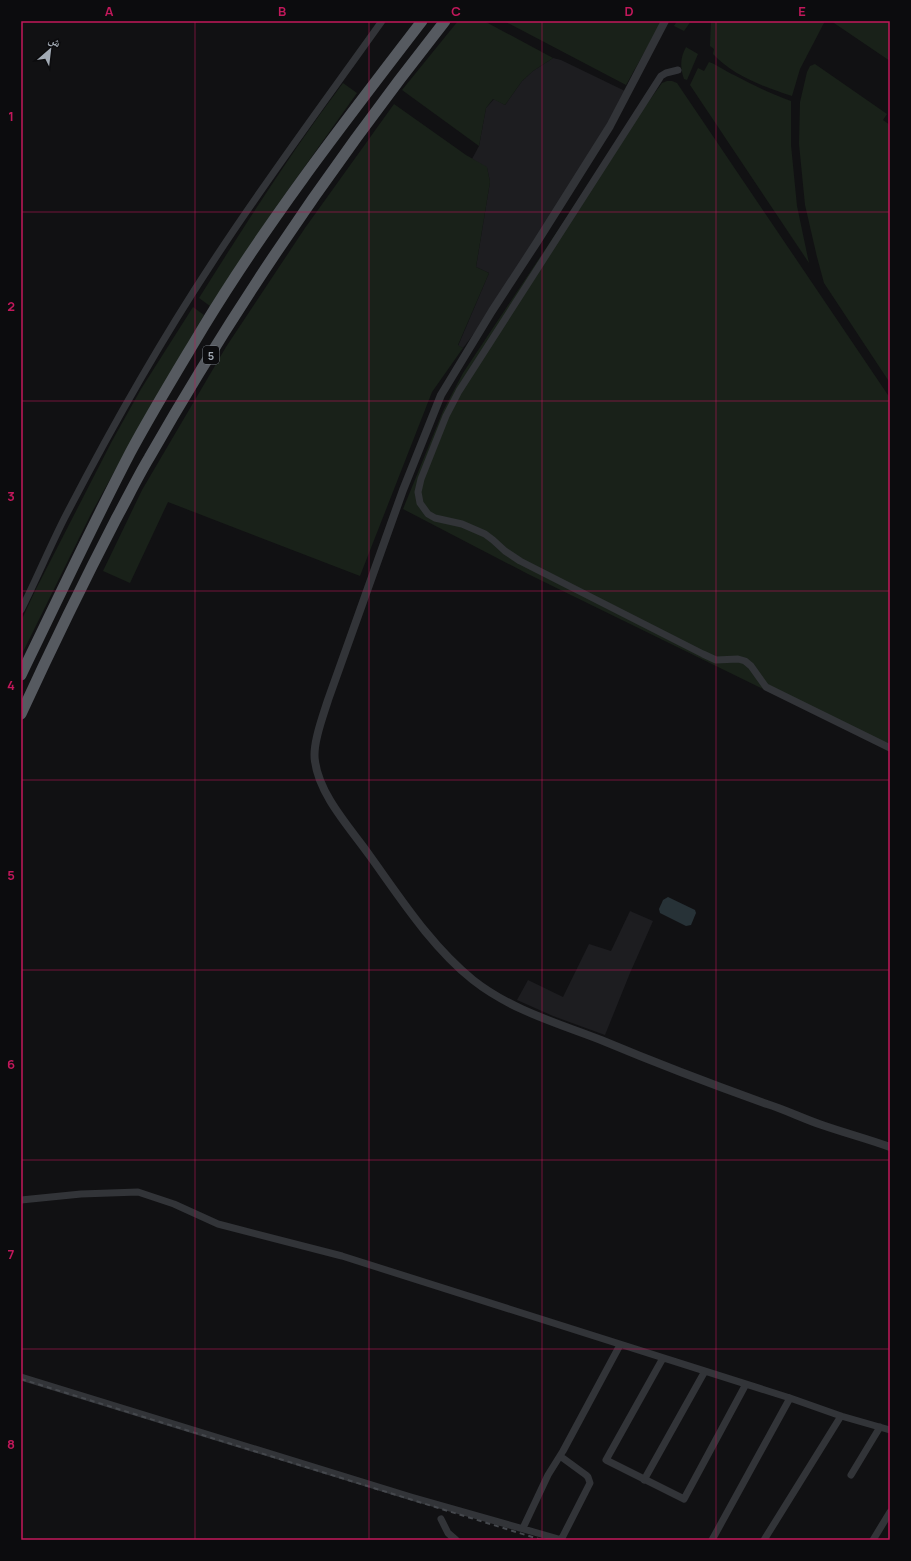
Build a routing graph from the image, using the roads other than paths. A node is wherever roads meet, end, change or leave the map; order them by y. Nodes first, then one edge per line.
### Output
1 (382, 21) edge
2 (422, 21) edge
3 (445, 21) edge
4 (665, 21) edge
5 (678, 70) dead end
6 (21, 610) edge
7 (21, 675) edge
8 (21, 714) edge
9 (890, 748) edge
10 (890, 1147) edge
11 (21, 1200) edge
12 (620, 1344) junction
13 (663, 1358) junction
14 (705, 1371) junction
15 (21, 1377) edge
16 (746, 1384) junction
17 (790, 1398) junction
18 (841, 1416) junction
19 (880, 1427) junction
20 (890, 1430) edge
21 (560, 1456) junction
22 (851, 1476) dead end
23 (644, 1480) junction
24 (890, 1512) edge
25 (442, 1519) dead end
26 (523, 1528) junction
27 (540, 1533) junction
28 (456, 1540) edge
29 (536, 1540) edge
30 (562, 1540) edge
31 (712, 1540) edge
32 (764, 1540) edge
33 (873, 1540) edge

1 - 6 street
2 - 7 highway, 5
3 - 8 highway, 5
4 - 10 street
5 - 9 street
11 - 12 street
12 - 13 street
12 - 21 street
13 - 14 street
13 - 23 street
14 - 16 street
14 - 23 street
15 - 26 street
16 - 17 street
16 - 23 street
17 - 18 street
17 - 31 street
18 - 19 street
18 - 32 street
19 - 20 street
19 - 22 street
21 - 26 street
21 - 30 street
24 - 33 street
25 - 28 street
26 - 27 street
27 - 29 street
27 - 30 street

